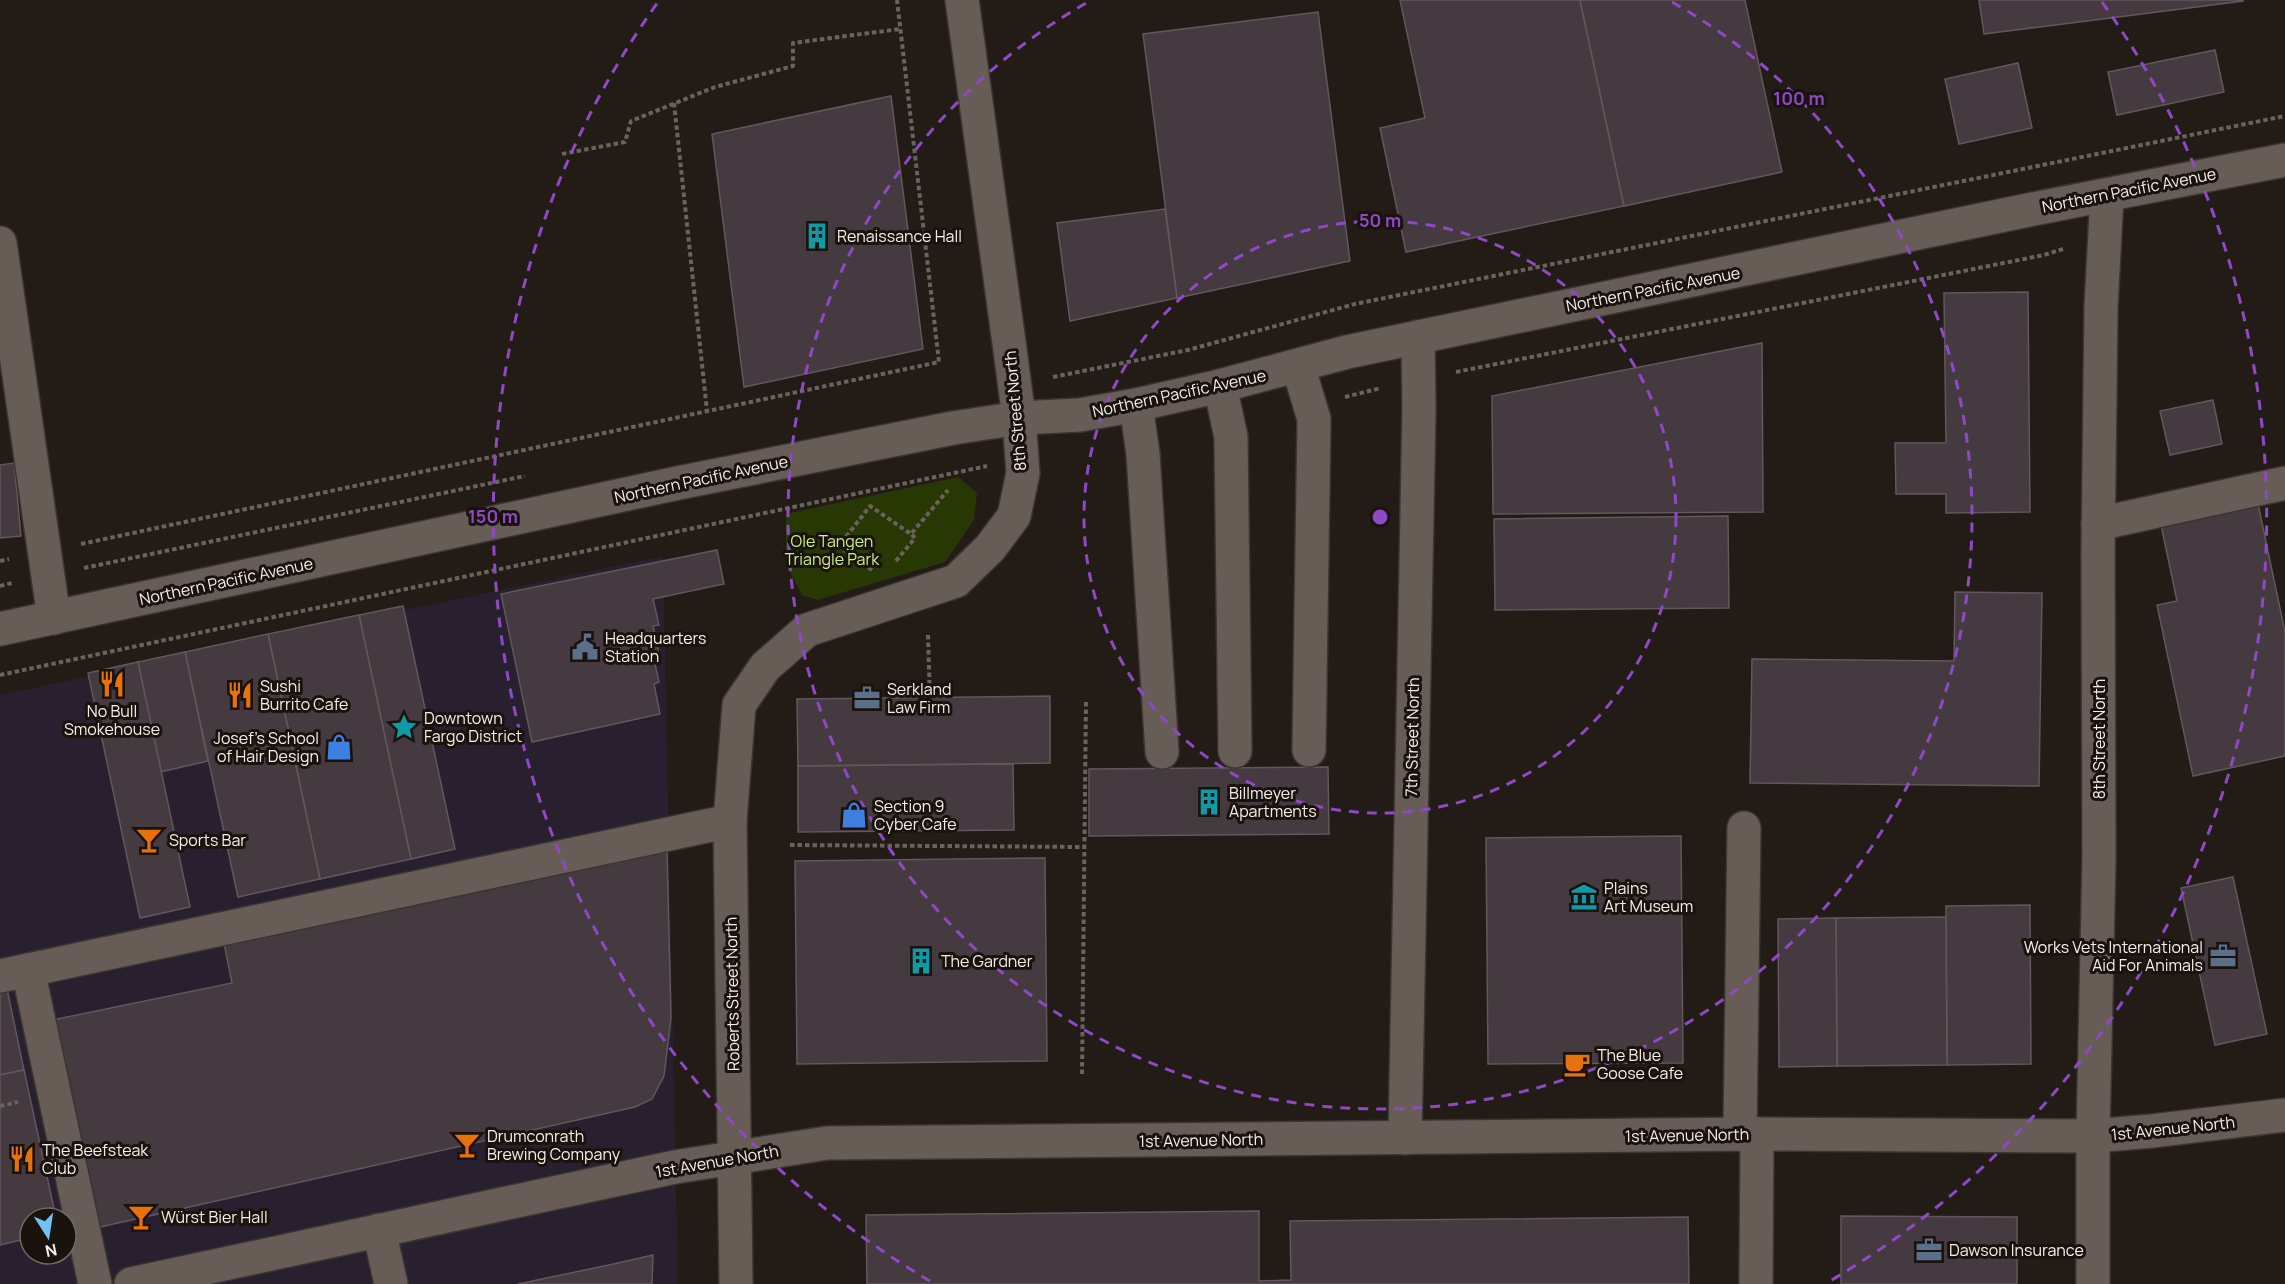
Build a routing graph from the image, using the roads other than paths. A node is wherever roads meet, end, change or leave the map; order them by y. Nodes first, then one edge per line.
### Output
1 (963, 0) edge
2 (2285, 160) edge
3 (2107, 195) junction
4 (0, 243) edge
5 (1418, 337) junction
6 (1298, 366) junction
7 (1220, 386) junction
8 (1136, 405) junction
9 (1019, 418) junction
10 (2285, 483) edge
11 (2098, 524) junction
12 (54, 618) junction
13 (0, 630) edge
14 (739, 705) joint
15 (1309, 750) dead end
16 (1235, 751) dead end
17 (1162, 752) dead end
18 (730, 821) junction
19 (1744, 828) dead end
20 (14, 973) edge
21 (2285, 1115) edge
22 (1748, 1134) junction
23 (2093, 1136) junction
24 (1405, 1138) junction
25 (734, 1157) junction
26 (379, 1230) junction
27 (95, 1284) edge
28 (131, 1284) edge
29 (391, 1284) edge
30 (736, 1284) edge
31 (1756, 1284) edge
32 (2093, 1284) edge

1 - 9 street, 8th Street North
2 - 3 street, Northern Pacific Avenue
3 - 5 street, Northern Pacific Avenue
3 - 11 street, 8th Street North
4 - 12 street
5 - 6 street, Northern Pacific Avenue
5 - 24 street, 7th Street North
6 - 7 street, Northern Pacific Avenue
6 - 15 street
7 - 8 street, Northern Pacific Avenue
7 - 16 street
8 - 9 street, Northern Pacific Avenue
8 - 17 street
9 - 12 street, Northern Pacific Avenue
9 - 14 street, 8th Street North
10 - 11 street
11 - 23 street, 8th Street North
12 - 13 street, Northern Pacific Avenue
14 - 18 street, Roberts Street North
18 - 20 street
18 - 25 street, Roberts Street North
19 - 22 street
20 - 27 street
21 - 23 street, 1st Avenue North
22 - 23 street, 1st Avenue North
22 - 24 street, 1st Avenue North
22 - 31 street
23 - 32 street, 8th Street North
24 - 25 street, 1st Avenue North
25 - 26 street, 1st Avenue North
25 - 30 street, Roberts Street North
26 - 28 street, 1st Avenue North
26 - 29 street

